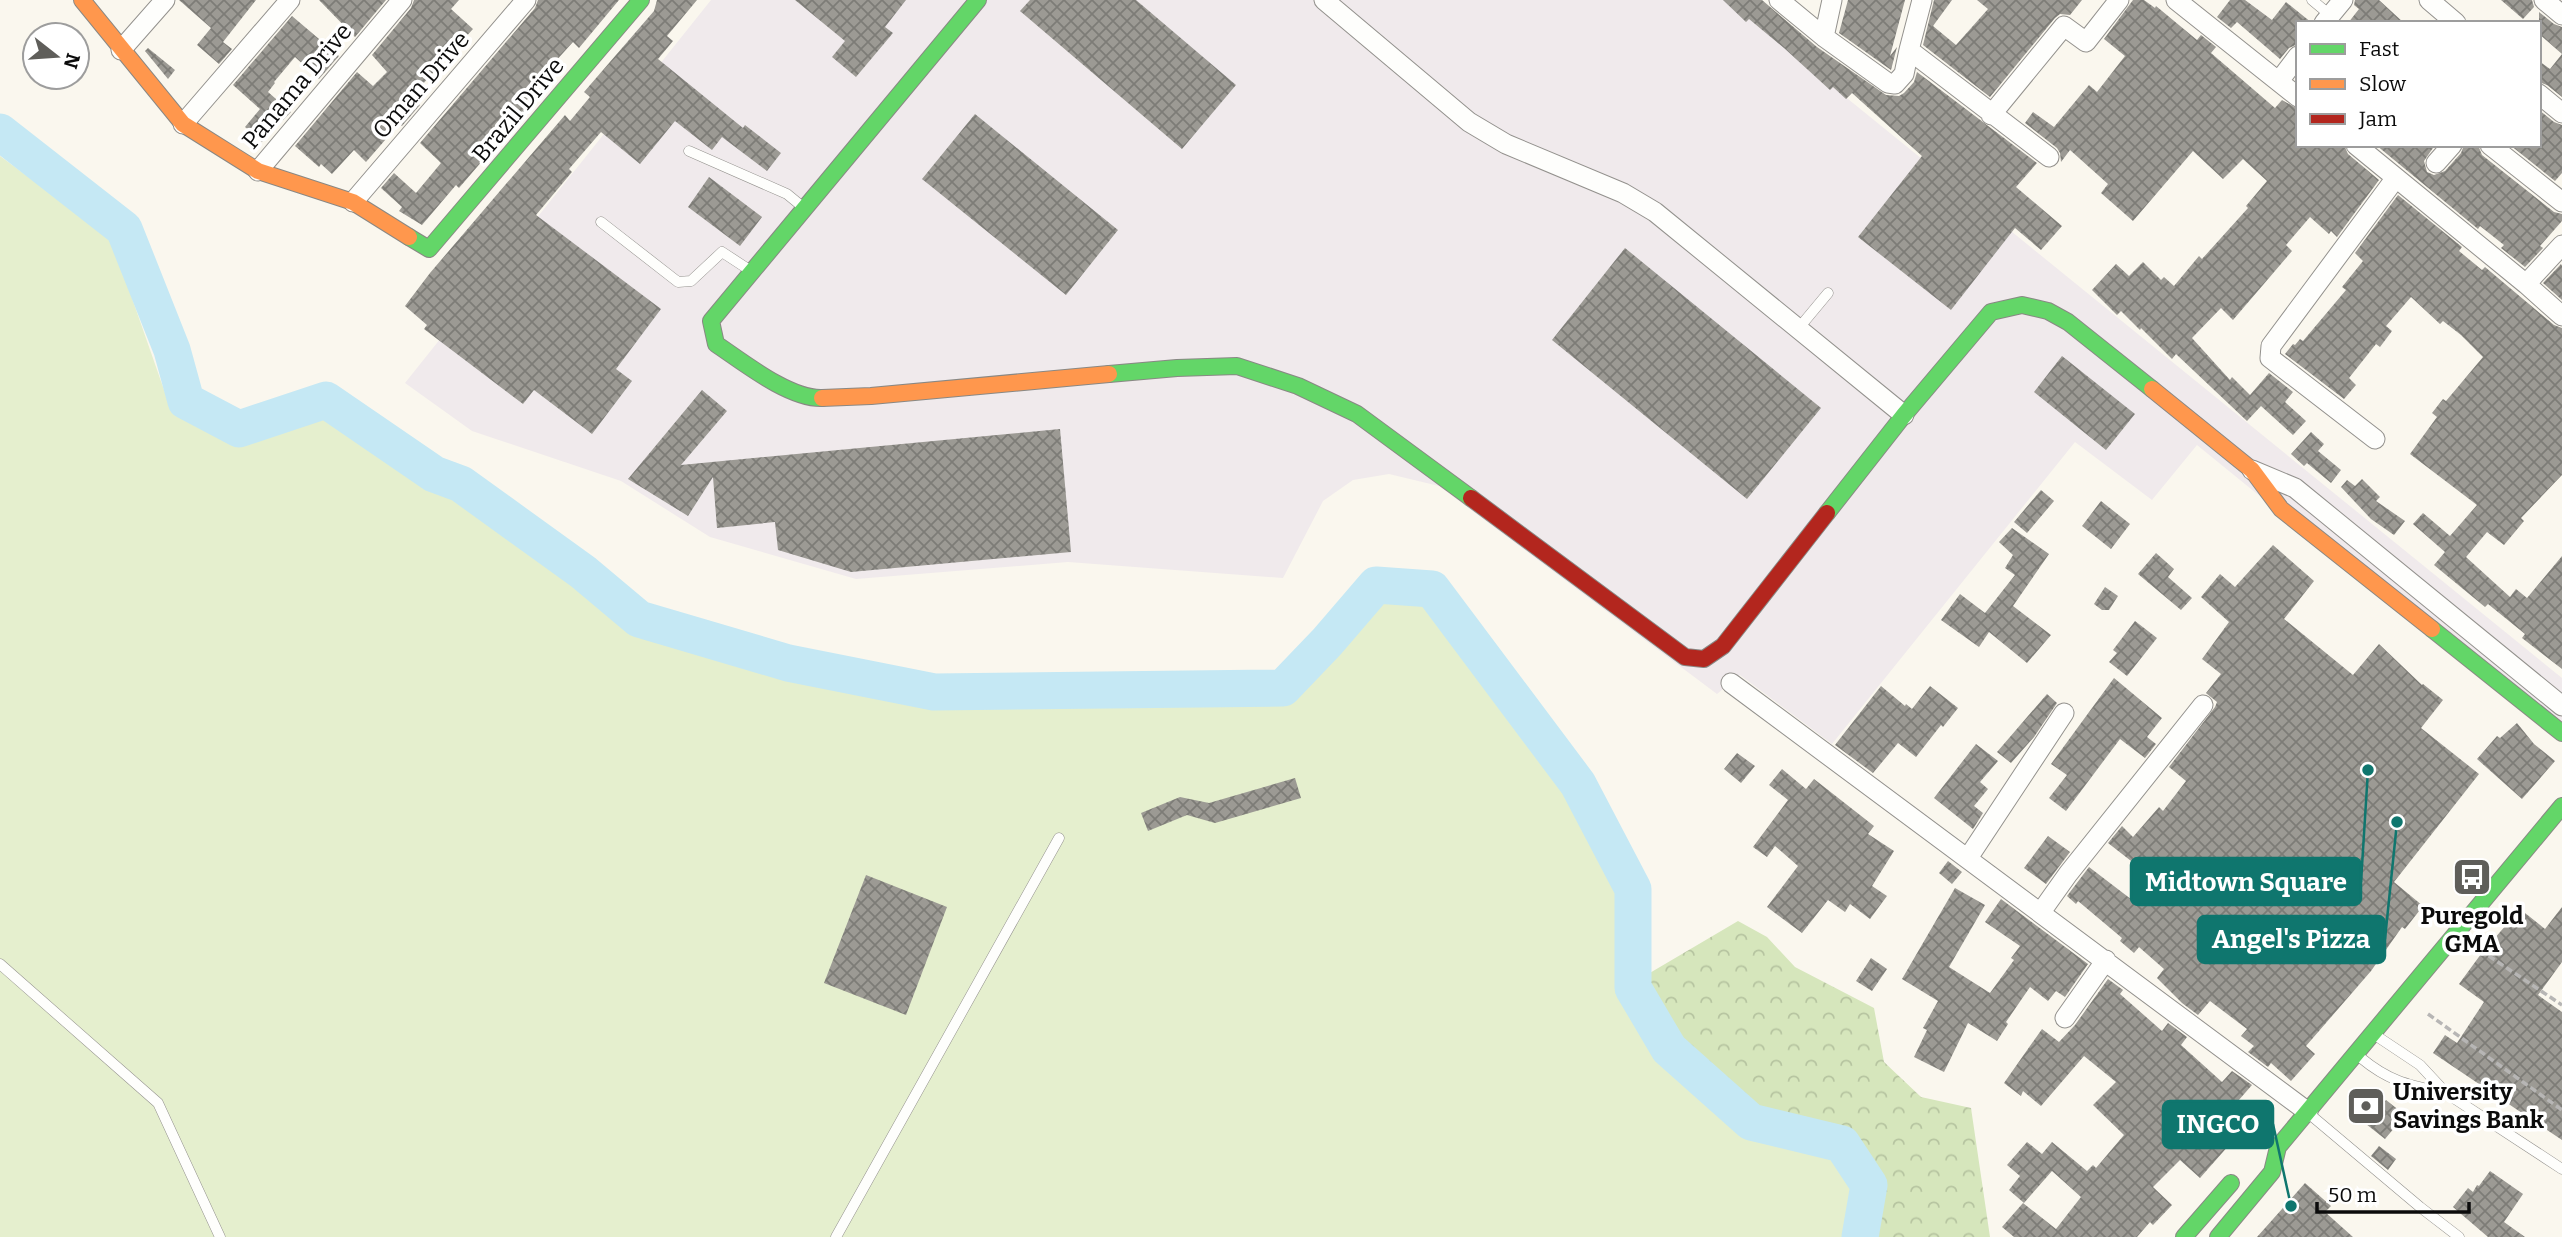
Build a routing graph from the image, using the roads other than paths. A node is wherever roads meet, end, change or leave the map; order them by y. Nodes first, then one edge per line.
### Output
1 (82, 0) edge
2 (165, 0) edge
3 (290, 0) edge
4 (401, 0) edge
5 (526, 0) edge
6 (641, 0) edge
7 (978, 0) edge
8 (1324, 0) edge
9 (1779, 0) edge
10 (1832, 0) edge
11 (1922, 0) edge
12 (2119, 0) edge
13 (2176, 0) edge
14 (2312, 0) edge
15 (2429, 0) edge
16 (2544, 0) edge
17 (2332, 13) edge
18 (2449, 15) edge
19 (2562, 15) edge
20 (1824, 37) junction
21 (121, 50) junction
22 (1909, 50) junction
23 (2296, 59) edge
24 (2278, 81) junction
25 (2296, 95) edge
26 (2541, 96) edge
27 (2562, 113) edge
28 (1991, 115) junction
29 (183, 124) junction
30 (2358, 147) edge
31 (2450, 147) edge
32 (2493, 147) edge
33 (689, 151) dead end
34 (2049, 157) dead end
35 (2436, 163) dead end
36 (258, 171) junction
37 (2395, 178) junction
38 (353, 202) junction
39 (2562, 202) edge
40 (805, 208) junction
41 (601, 222) dead end
42 (2562, 245) edge
43 (751, 272) junction
44 (2526, 284) junction
45 (1828, 293) dead end
46 (2562, 316) edge
47 (1798, 329) junction
48 (1904, 415) junction
49 (2375, 439) dead end
50 (2252, 470) junction
51 (1731, 683) dead end
52 (2203, 705) dead end
53 (2562, 706) edge
54 (2064, 713) dead end
55 (2562, 733) edge
56 (2562, 806) edge
57 (1059, 838) dead end
58 (1968, 858) junction
59 (2041, 912) junction
60 (2106, 960) junction
61 (0, 964) edge
62 (2065, 1018) dead end
63 (2373, 1034) junction
64 (2356, 1054) junction
65 (2446, 1093) junction
66 (2308, 1112) junction
67 (2278, 1147) junction
68 (2562, 1169) edge
69 (220, 1237) edge
70 (836, 1237) edge
71 (2184, 1237) edge
72 (2218, 1237) edge
73 (2459, 1237) edge

1 - 21 main road
2 - 21 street
3 - 29 street
4 - 36 street, Panama Drive
5 - 38 street, Oman Drive
6 - 38 main road, Brazil Drive
7 - 40 main road
8 - 47 street
9 - 20 street
10 - 20 street
11 - 22 street
12 - 28 street
13 - 24 street
14 - 17 lane
15 - 18 street
16 - 19 street
20 - 22 street
21 - 29 main road
22 - 28 street
23 - 24 street
24 - 25 street
26 - 27 street
28 - 34 street
29 - 36 main road
30 - 37 street
31 - 35 street
32 - 39 street
33 - 40 lane
36 - 38 main road
37 - 44 street
37 - 49 street
40 - 43 main road
41 - 43 lane
42 - 44 street
43 - 48 main road
44 - 46 street
45 - 47 lane
47 - 48 street
48 - 50 main road
50 - 53 street
50 - 55 main road
51 - 58 street
52 - 59 street
54 - 58 street
56 - 63 main road
57 - 70 lane
58 - 59 street
59 - 60 street
60 - 62 street
60 - 66 street
61 - 69 lane
63 - 64 main road
63 - 65 lane
64 - 65 lane
64 - 66 main road
65 - 68 lane
66 - 67 main road
66 - 73 lane
67 - 71 main road
67 - 72 main road

